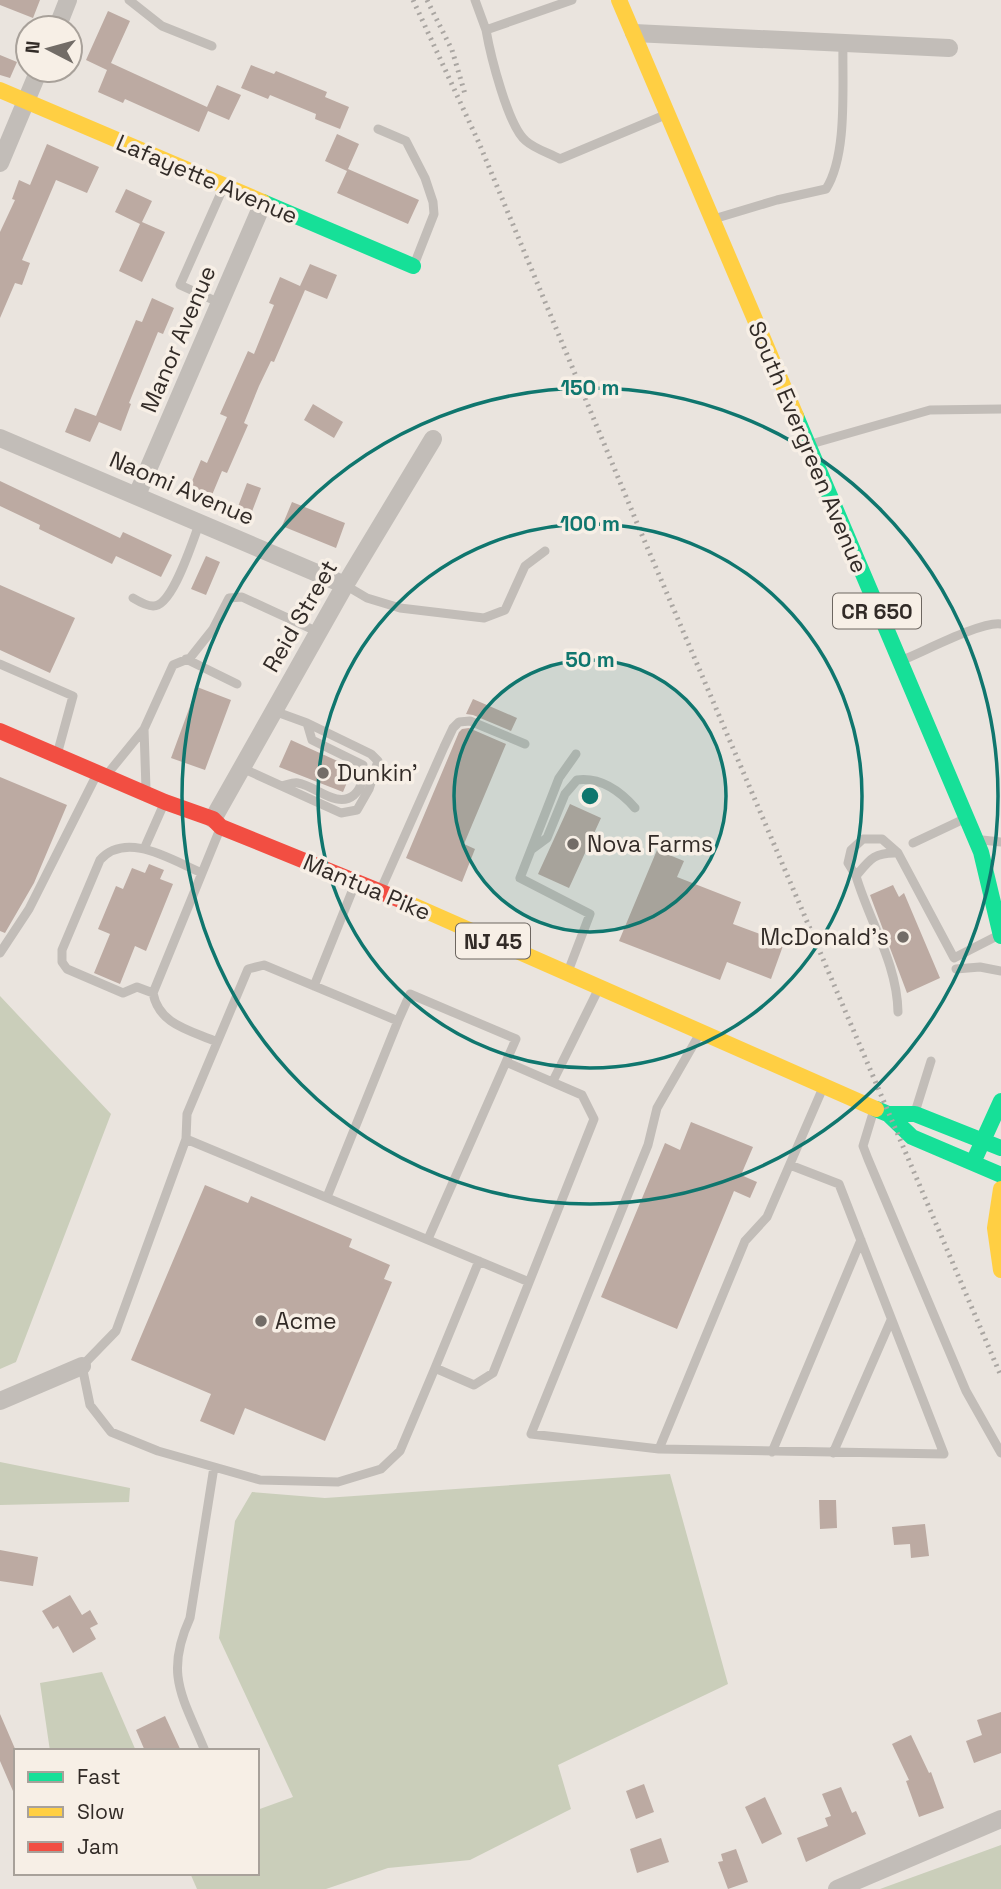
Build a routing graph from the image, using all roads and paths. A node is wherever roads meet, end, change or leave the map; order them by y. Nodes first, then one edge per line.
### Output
1 (129, 0) edge
2 (475, 0) edge
3 (572, 0) edge
4 (619, 0) edge
5 (486, 30) junction
6 (634, 33) junction
7 (843, 43) junction
8 (212, 46) dead end
9 (949, 48) dead end
10 (33, 84) edge
11 (0, 90) edge
12 (26, 101) junction
13 (667, 114) junction
14 (378, 129) dead end
15 (0, 163) edge
16 (224, 186) junction
17 (263, 203) junction
18 (712, 220) junction
19 (414, 266) joint
20 (220, 303) junction
21 (1001, 409) edge
22 (0, 438) edge
23 (433, 439) dead end
24 (807, 445) junction
25 (137, 495) junction
26 (200, 522) junction
27 (545, 551) dead end
28 (345, 585) junction
29 (133, 598) dead end
30 (1001, 624) edge
31 (318, 632) junction
32 (186, 659) junction
33 (900, 662) junction
34 (0, 664) edge
35 (237, 684) dead end
36 (274, 711) junction
37 (307, 723) junction
38 (144, 729) junction
39 (0, 731) edge
40 (525, 744) dead end
41 (576, 754) dead end
42 (57, 756) junction
43 (242, 768) junction
44 (102, 775) junction
45 (282, 786) junction
46 (147, 794) junction
47 (165, 802) junction
48 (635, 808) dead end
49 (966, 818) junction
50 (217, 823) junction
51 (1001, 842) edge
52 (912, 843) dead end
53 (978, 846) junction
54 (144, 849) junction
55 (531, 849) junction
56 (898, 853) junction
57 (202, 873) junction
58 (1001, 875) edge
59 (856, 876) junction
60 (356, 882) junction
61 (380, 891) junction
62 (1001, 935) edge
63 (0, 953) edge
64 (956, 969) dead end
65 (1001, 971) edge
66 (568, 974) junction
67 (314, 986) junction
68 (599, 988) junction
69 (153, 993) junction
70 (898, 1012) dead end
71 (398, 1021) junction
72 (701, 1032) junction
73 (217, 1042) junction
74 (932, 1061) dead end
75 (506, 1062) junction
76 (553, 1081) junction
77 (824, 1086) junction
78 (1001, 1101) edge
79 (881, 1111) junction
80 (915, 1114) junction
81 (186, 1139) junction
82 (983, 1140) junction
83 (1001, 1148) edge
84 (790, 1165) junction
85 (973, 1165) junction
86 (1001, 1175) edge
87 (1001, 1189) edge
88 (327, 1198) junction
89 (428, 1240) junction
90 (861, 1240) junction
91 (479, 1261) junction
92 (1001, 1270) edge
93 (529, 1282) junction
94 (891, 1320) junction
95 (82, 1366) junction
96 (435, 1368) junction
97 (0, 1401) edge
98 (659, 1449) junction
99 (772, 1451) junction
100 (833, 1453) junction
101 (1001, 1453) edge
102 (214, 1467) junction
103 (204, 1749) edge
104 (1001, 1819) edge
105 (837, 1889) edge

1 - 8 lane
2 - 5 lane
3 - 5 lane
4 - 6 main road, South Evergreen Avenue / CR 650
5 - 13 lane
6 - 7 street
6 - 13 main road, South Evergreen Avenue / CR 650
7 - 9 street
7 - 18 lane
10 - 12 street
11 - 12 main road, Lafayette Avenue
12 - 15 street
12 - 16 main road, Lafayette Avenue
13 - 18 main road, South Evergreen Avenue / CR 650
14 - 19 lane
16 - 17 main road, Lafayette Avenue
16 - 20 lane
17 - 19 main road, Lafayette Avenue
17 - 20 street, Manor Avenue
18 - 24 main road, South Evergreen Avenue / CR 650
20 - 25 street, Manor Avenue
21 - 24 lane
22 - 25 street, Naomi Avenue
23 - 28 street, Reid Street
24 - 33 main road, South Evergreen Avenue / CR 650
25 - 26 street, Naomi Avenue
26 - 28 street, Naomi Avenue
26 - 29 lane
27 - 28 lane
28 - 31 street, Reid Street
30 - 33 lane
31 - 32 lane
31 - 36 street, Reid Street
32 - 35 lane
32 - 38 lane
33 - 49 main road, South Evergreen Avenue / CR 650
34 - 42 lane
36 - 37 lane
36 - 43 street, Reid Street
37 - 45 lane
37 - 45 lane
38 - 44 lane
38 - 46 lane
39 - 42 main road, Mantua Pike / NJ 45
40 - 61 lane
41 - 55 lane
42 - 44 main road, Mantua Pike / NJ 45
43 - 45 lane
43 - 50 street, Reid Street
44 - 46 main road, Mantua Pike / NJ 45
44 - 63 lane
46 - 47 main road, Mantua Pike / NJ 45
47 - 50 main road, Mantua Pike / NJ 45
47 - 54 lane
48 - 55 lane
49 - 52 lane
49 - 53 main road, South Evergreen Avenue / CR 650
50 - 57 lane
50 - 60 main road, Mantua Pike / NJ 45
51 - 53 lane
53 - 58 main road
53 - 62 main road, South Evergreen Avenue / CR 650
54 - 57 lane
54 - 69 lane
55 - 66 lane
56 - 59 lane
56 - 59 lane
56 - 62 lane
57 - 69 lane
59 - 70 lane
60 - 61 main road, Mantua Pike / NJ 45
60 - 67 lane
61 - 66 main road, Mantua Pike / NJ 45
64 - 65 lane
66 - 68 main road, Mantua Pike / NJ 45
67 - 71 lane
67 - 73 lane
68 - 72 main road, Mantua Pike / NJ 45
68 - 76 lane
69 - 73 lane
71 - 75 lane
71 - 88 lane
72 - 77 main road, Mantua Pike / NJ 45
72 - 98 lane
73 - 81 lane
74 - 80 lane
75 - 76 lane
75 - 89 lane
76 - 93 lane
77 - 79 main road, Mantua Pike / NJ 45
77 - 84 lane
78 - 82 main road
79 - 80 main road, Mantua Pike / NJ 45
79 - 85 main road, Mantua Pike / NJ 45
79 - 101 lane
80 - 82 main road, Mantua Pike / NJ 45
81 - 88 lane
81 - 95 lane
82 - 83 main road, Mantua Pike / NJ 45
82 - 85 main road
84 - 90 lane
84 - 98 lane
85 - 86 main road, Mantua Pike / NJ 45
87 - 92 main road
88 - 89 lane
89 - 91 lane
90 - 94 lane
90 - 99 lane
91 - 93 lane
91 - 96 lane
93 - 96 lane
94 - 100 lane
94 - 100 lane
95 - 97 street
95 - 102 lane
96 - 102 lane
98 - 99 lane
99 - 100 lane
102 - 103 lane
104 - 105 street

